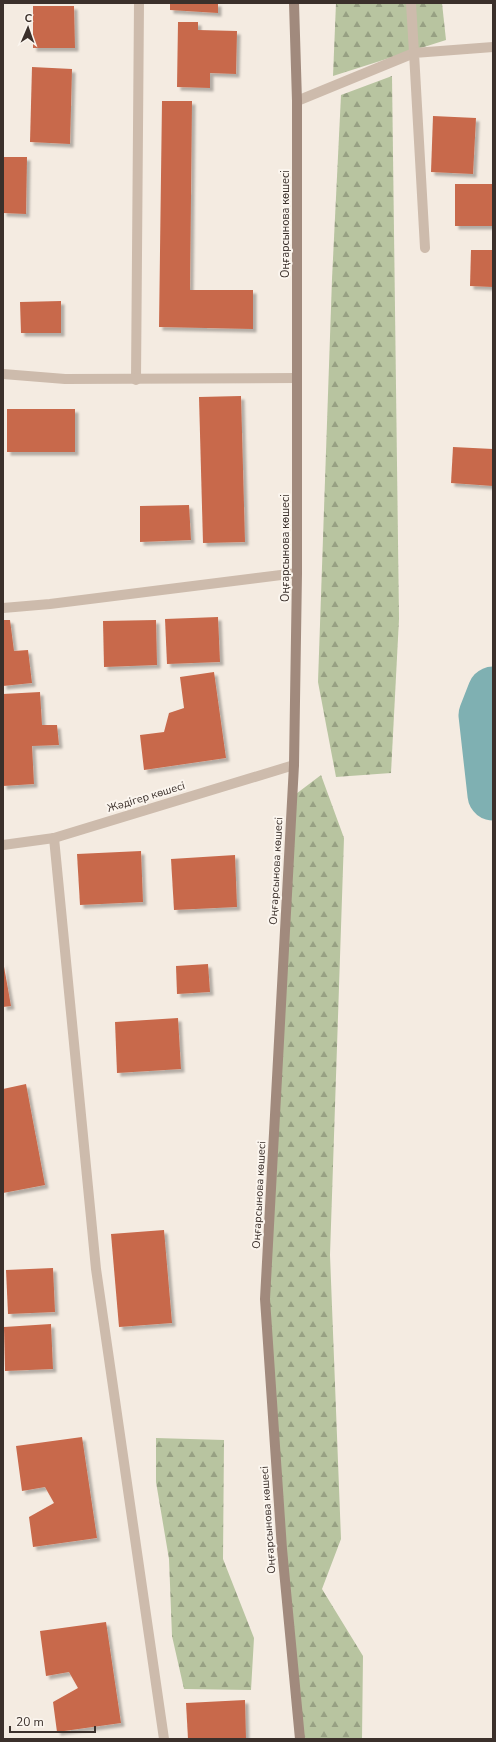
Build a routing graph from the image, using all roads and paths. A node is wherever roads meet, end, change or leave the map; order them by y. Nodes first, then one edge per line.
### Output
1 (138, 3) edge
2 (294, 3) edge
3 (411, 3) edge
4 (493, 46) edge
5 (414, 53) junction
6 (297, 101) junction
7 (425, 248) dead end
8 (3, 374) edge
9 (297, 378) junction
10 (136, 380) junction
11 (297, 573) junction
12 (3, 608) edge
13 (294, 765) junction
14 (54, 838) junction
15 (3, 845) edge
16 (164, 1739) edge
17 (300, 1739) edge

1 - 10 street
2 - 6 main road, Оңғарсынова көшесі
3 - 5 street
4 - 5 street
5 - 6 street
5 - 7 street
6 - 9 main road, Оңғарсынова көшесі
8 - 10 street
9 - 10 street
9 - 11 main road, Оңғарсынова көшесі
11 - 12 street
11 - 13 main road, Оңғарсынова көшесі
13 - 14 street, Жәдігер көшесі
13 - 17 main road, Оңғарсынова көшесі
14 - 15 street, Жәдігер көшесі
14 - 16 street

